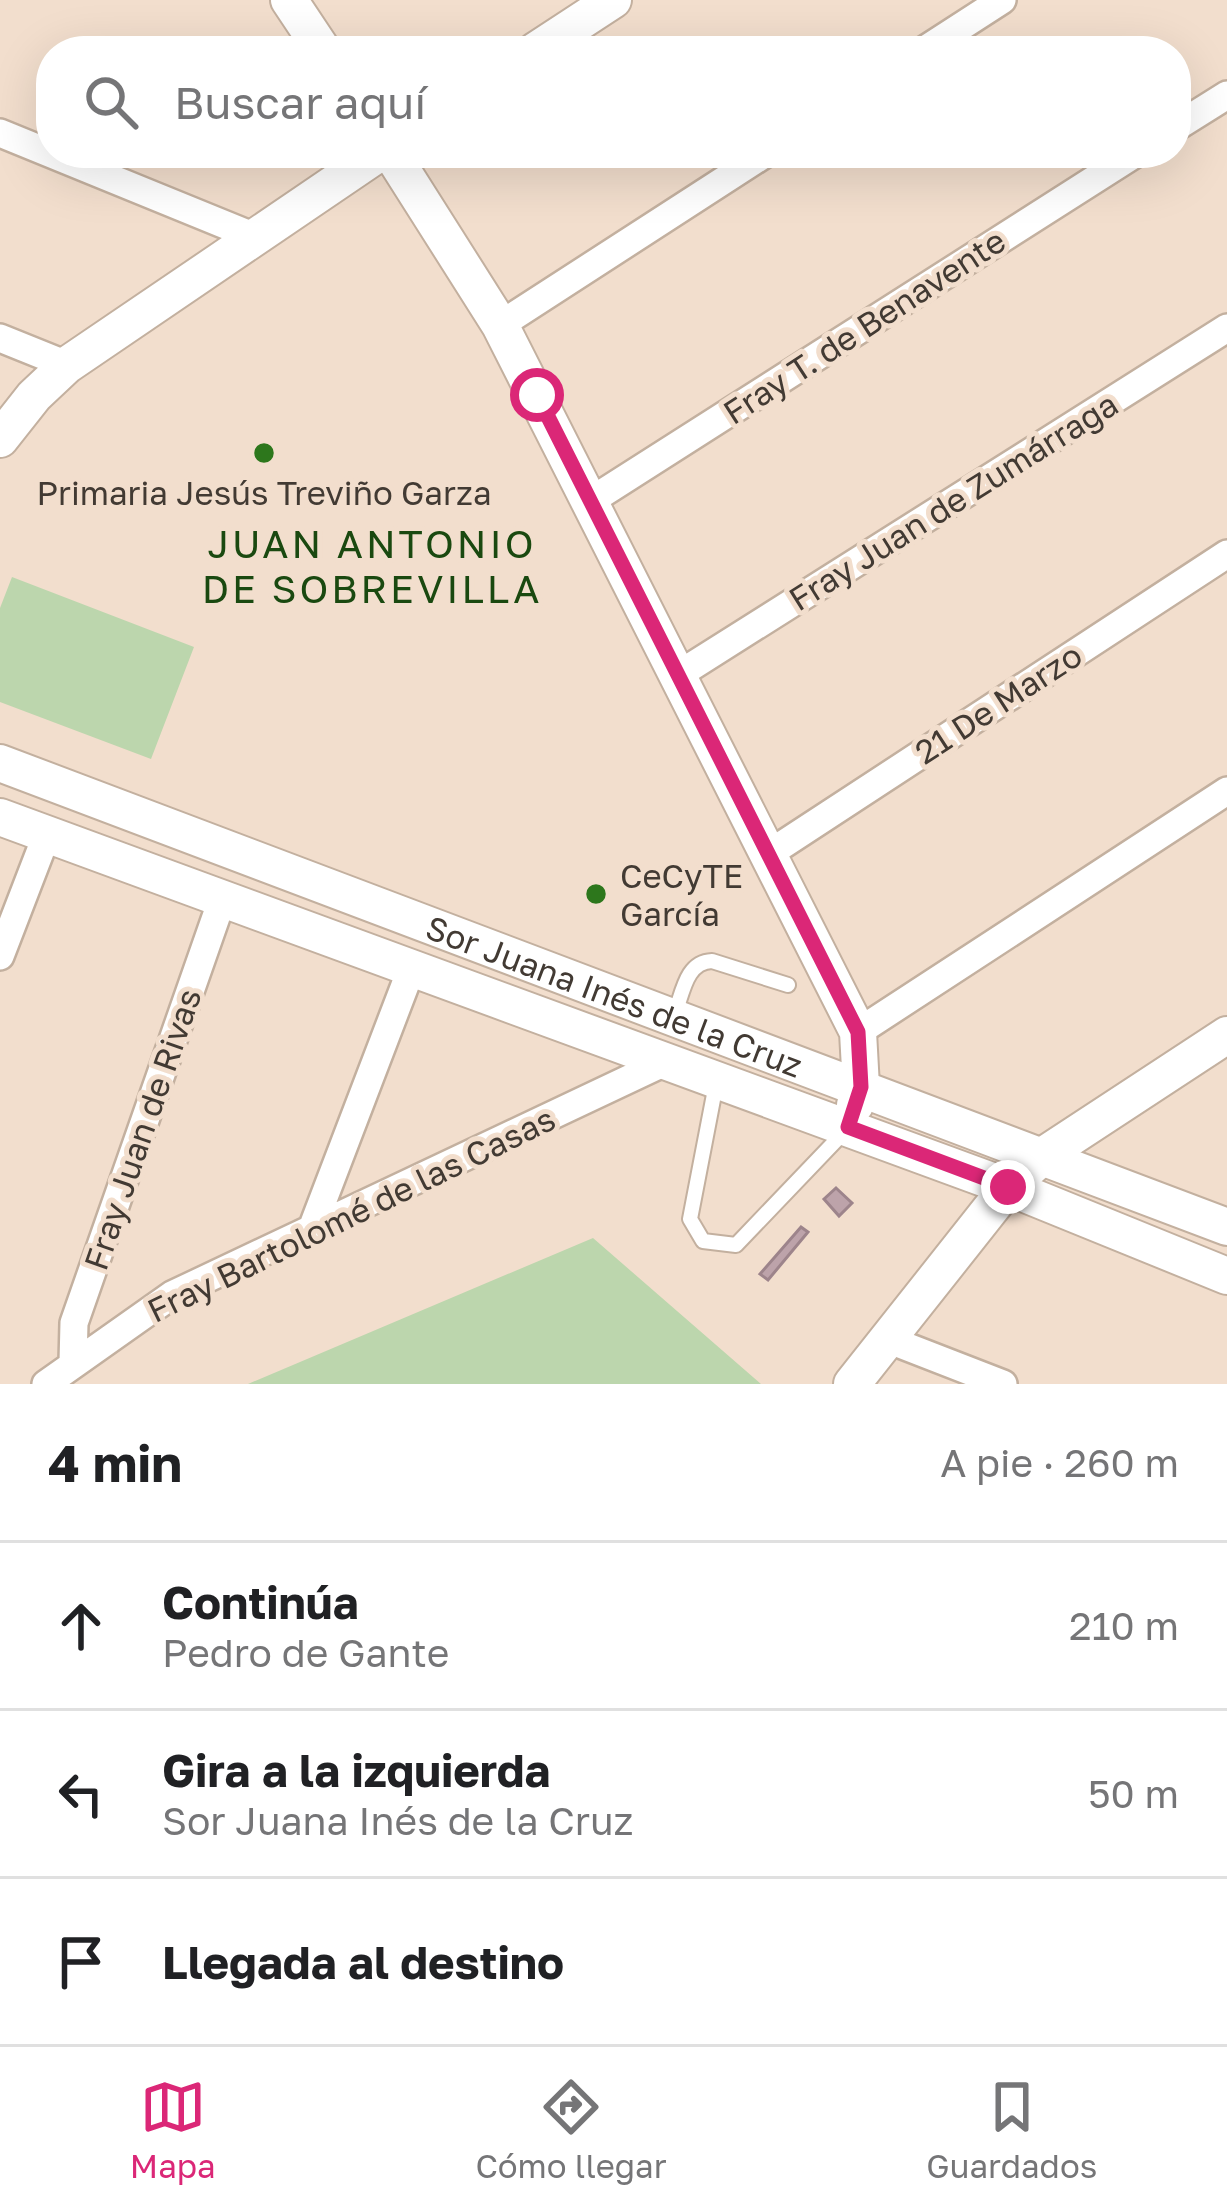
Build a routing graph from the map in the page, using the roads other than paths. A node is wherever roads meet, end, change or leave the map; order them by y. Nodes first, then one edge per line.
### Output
1 (289, 0) edge
2 (613, 0) edge
3 (1002, 0) edge
4 (313, 36) edge
5 (558, 36) edge
6 (946, 36) edge
7 (1227, 95) edge
8 (1191, 118) edge
9 (0, 134) edge
10 (36, 149) edge
11 (84, 168) edge
12 (357, 168) edge
13 (401, 168) edge
14 (743, 168) edge
15 (1112, 168) edge
16 (255, 237) junction
17 (500, 325) junction
18 (1227, 328) edge
19 (0, 338) edge
20 (67, 365) junction
21 (0, 439) edge
22 (592, 500) junction
23 (1227, 554) edge
24 (678, 674) junction
25 (0, 763) edge
26 (1227, 791) edge
27 (0, 817) edge
28 (47, 834) junction
29 (770, 853) junction
30 (223, 897) junction
31 (0, 956) edge
32 (412, 967) junction
33 (788, 985) dead end
34 (673, 1018) junction
35 (858, 1032) junction
36 (1227, 1035) edge
37 (667, 1061) junction
38 (717, 1079) junction
39 (861, 1087) junction
40 (848, 1127) junction
41 (1044, 1155) junction
42 (1008, 1187) junction
43 (313, 1226) junction
44 (1227, 1227) edge
45 (1227, 1276) edge
46 (887, 1340) junction
47 (73, 1362) junction
48 (46, 1384) edge
49 (852, 1384) edge
50 (1004, 1384) edge

1 - 4 main road
2 - 5 main road
3 - 6 street
7 - 8 street
9 - 10 street
11 - 16 street
12 - 16 main road
13 - 17 main road
14 - 17 street
15 - 22 street, Fray T. de Benavente
16 - 20 main road
17 - 22 main road
18 - 24 street, Fray Juan de Zumárraga
19 - 20 street
20 - 21 main road
22 - 24 main road
23 - 29 street, 21 De Marzo
24 - 29 main road
25 - 34 main road, Sor Juana Inés de la Cruz
26 - 35 street
27 - 28 main road, Sor Juana Inés de la Cruz
28 - 30 main road, Sor Juana Inés de la Cruz
28 - 31 street
29 - 35 main road
30 - 32 main road, Sor Juana Inés de la Cruz
30 - 47 street, Fray Juan de Rivas
32 - 37 main road, Sor Juana Inés de la Cruz
32 - 43 street
33 - 34 lane
34 - 39 main road, Sor Juana Inés de la Cruz
35 - 39 main road
36 - 41 main road
37 - 38 main road, Sor Juana Inés de la Cruz
37 - 43 street, Fray Bartolomé de las Casas
38 - 40 main road, Sor Juana Inés de la Cruz
38 - 40 lane
39 - 40 main road
39 - 41 main road, Sor Juana Inés de la Cruz
40 - 42 main road, Sor Juana Inés de la Cruz
41 - 42 main road
41 - 44 main road, Sor Juana Inés de la Cruz
42 - 45 main road, Sor Juana Inés de la Cruz
42 - 46 main road
43 - 47 street, Fray Bartolomé de las Casas
46 - 49 main road
46 - 50 street
47 - 48 street, Fray Bartolomé de las Casas

